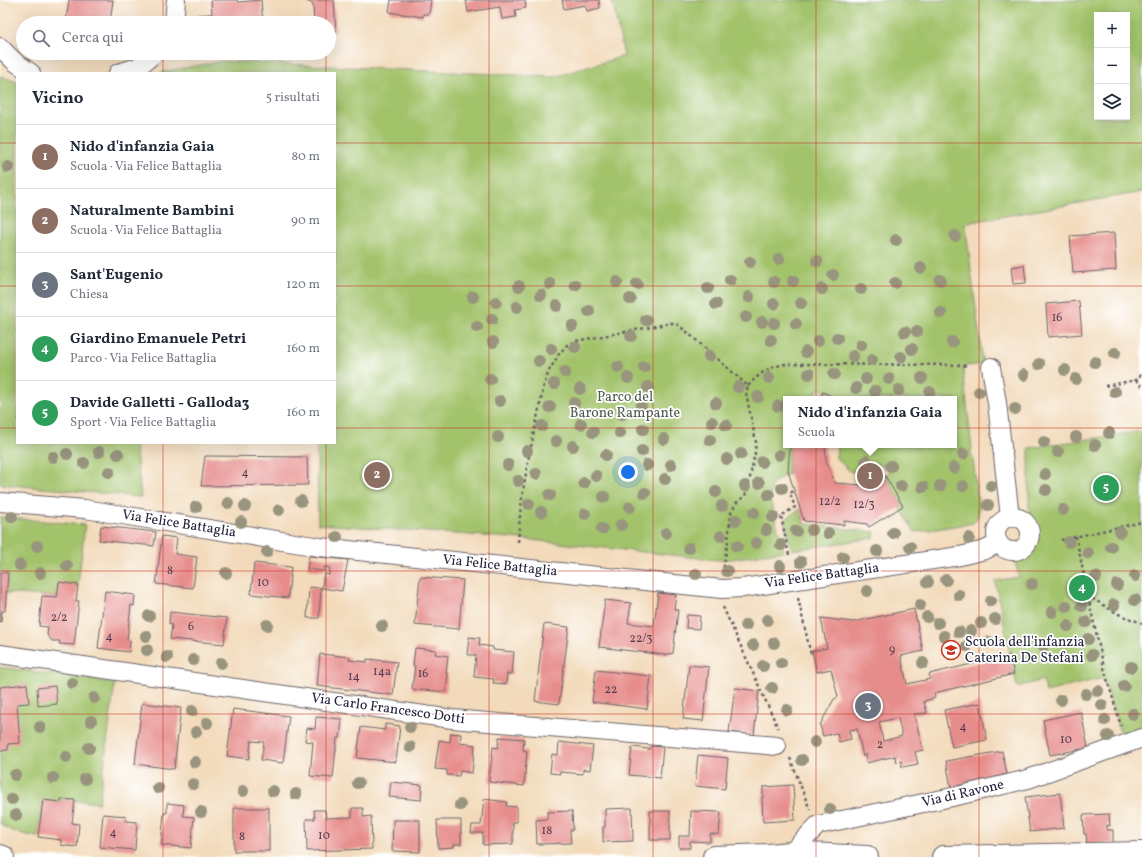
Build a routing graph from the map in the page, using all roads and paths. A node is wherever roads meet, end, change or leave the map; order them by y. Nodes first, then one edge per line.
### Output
1 (176, 0) edge
2 (175, 16) edge
3 (0, 47) edge
4 (146, 60) edge
5 (30, 72) edge
6 (121, 72) edge
7 (967, 366) dead end
8 (991, 367) dead end
9 (1142, 373) edge
10 (1136, 380) junction
11 (748, 386) junction
12 (1105, 386) dead end
13 (1142, 386) edge
14 (794, 491) dead end
15 (0, 502) edge
16 (1010, 517) junction
17 (1142, 522) edge
18 (1076, 536) junction
19 (1061, 540) dead end
20 (518, 542) dead end
21 (999, 543) junction
22 (789, 555) dead end
23 (723, 572) dead end
24 (797, 592) dead end
25 (1088, 597) dead end
26 (723, 607) dead end
27 (1142, 623) edge
28 (0, 654) edge
29 (811, 655) dead end
30 (778, 728) dead end
31 (1122, 728) dead end
32 (1142, 738) edge
33 (783, 751) joint
34 (810, 811) dead end
35 (791, 853) junction
36 (1142, 853) edge
37 (0, 856) edge
38 (3, 857) edge
39 (714, 857) edge
40 (867, 857) edge
41 (943, 857) edge

1 - 2 street
3 - 5 street
4 - 6 street
7 - 11 path
8 - 16 street
9 - 10 path
10 - 12 path
10 - 13 path
11 - 20 path
11 - 23 path
14 - 22 path
15 - 21 street, Via Felice Battaglia
16 - 21 street
16 - 21 street
17 - 18 path
18 - 19 path
18 - 27 path
24 - 29 path
25 - 31 path
26 - 30 path
28 - 33 street, Via Carlo Francesco Dotti
32 - 35 street, Via di Ravone
33 - 34 path
35 - 39 street
35 - 40 street
36 - 41 street
37 - 38 street

